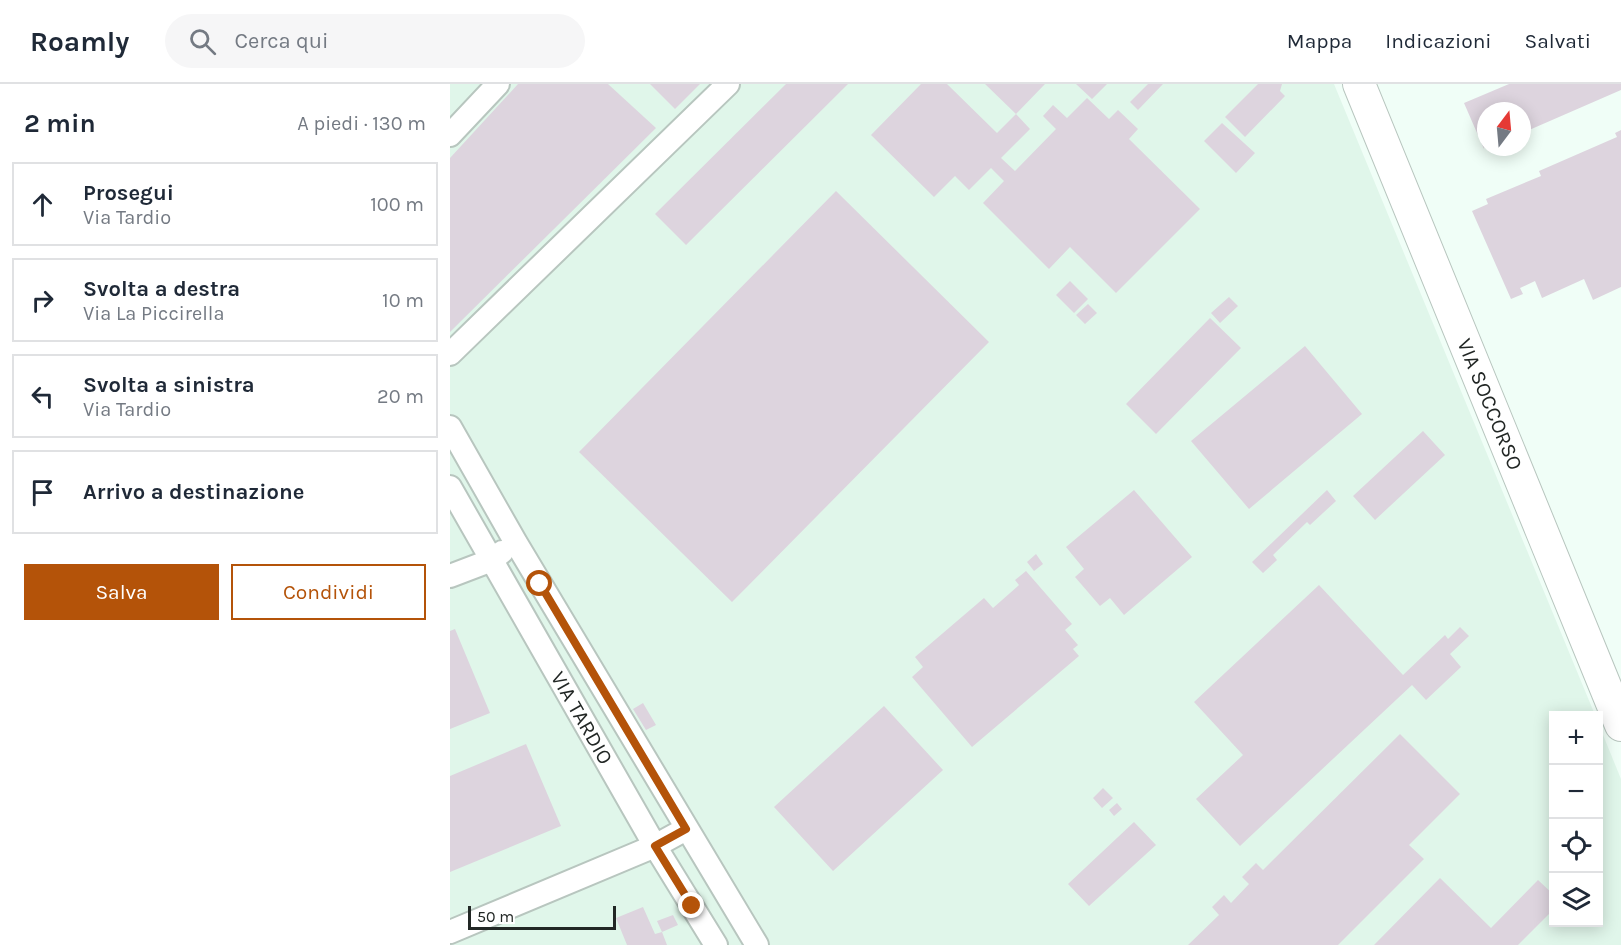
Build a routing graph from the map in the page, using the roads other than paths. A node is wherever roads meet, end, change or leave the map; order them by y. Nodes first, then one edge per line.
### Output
1 (498, 84) edge
2 (728, 84) edge
3 (1359, 84) edge
4 (450, 135) edge
5 (450, 354) edge
6 (450, 427) edge
7 (450, 487) edge
8 (516, 543) junction
9 (492, 560) junction
10 (450, 576) edge
11 (1621, 725) edge
12 (686, 829) junction
13 (655, 846) junction
14 (450, 932) edge
15 (716, 945) edge
16 (757, 945) edge

1 - 4 street
2 - 5 street
3 - 11 main road, VIA SOCCORSO
6 - 8 street, VIA TARDIO
7 - 9 street, VIA TARDIO
8 - 9 street
8 - 12 street, VIA TARDIO
9 - 10 street
9 - 13 street, VIA TARDIO
12 - 13 street
12 - 16 street, VIA TARDIO
13 - 14 street
13 - 15 street, VIA TARDIO

